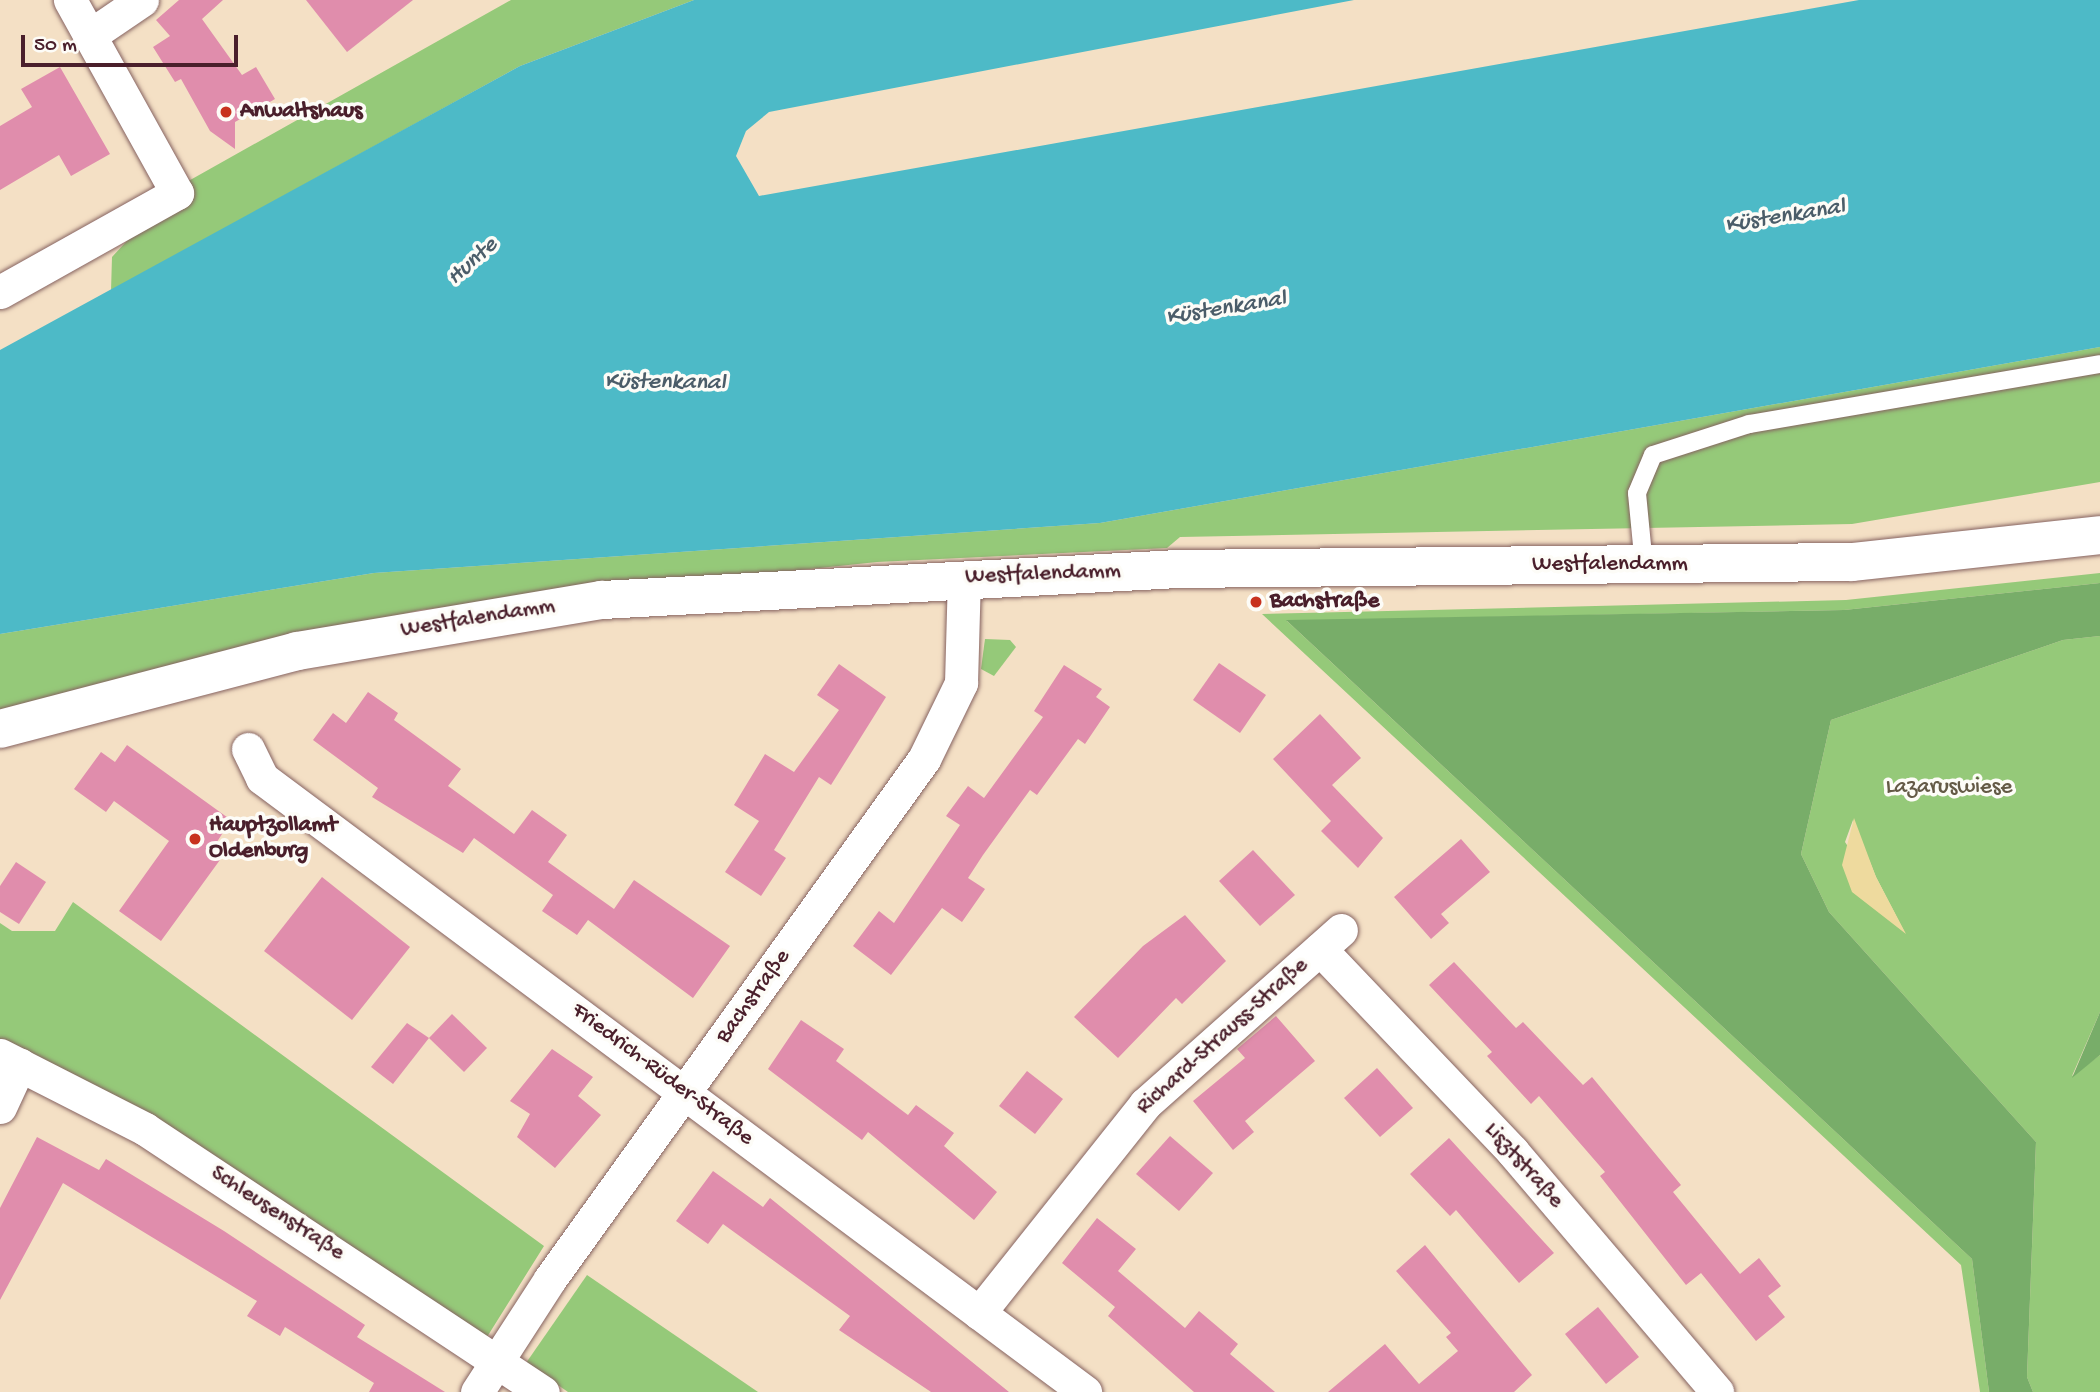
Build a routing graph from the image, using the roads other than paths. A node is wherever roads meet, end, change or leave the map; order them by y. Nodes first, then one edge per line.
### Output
1 (70, 0) edge
2 (142, 0) edge
3 (89, 36) junction
4 (0, 292) edge
5 (2100, 364) edge
6 (2100, 535) edge
7 (1644, 566) junction
8 (964, 578) junction
9 (0, 729) edge
10 (248, 749) dead end
11 (1331, 940) joint
12 (10, 1059) edge
13 (686, 1093) junction
14 (0, 1107) edge
15 (979, 1313) junction
16 (498, 1362) junction
17 (1715, 1391) edge
18 (477, 1392) edge
19 (543, 1392) edge
20 (1085, 1392) edge

1 - 3 street
2 - 3 street
3 - 4 street
5 - 7 lane
6 - 7 street, Westfalendamm
7 - 8 street, Westfalendamm
8 - 9 street, Westfalendamm
8 - 13 street, Bachstraße
10 - 13 street, Friedrich-Rüder-Straße
11 - 15 street, Richard-Strauss-Straße
11 - 17 street, Lisztstraße
12 - 14 street
12 - 16 street, Schleusenstraße
13 - 15 street, Friedrich-Rüder-Straße
13 - 16 street, Bachstraße
15 - 20 street, Friedrich-Rüder-Straße
16 - 18 street, Bachstraße
16 - 19 street, Schleusenstraße

